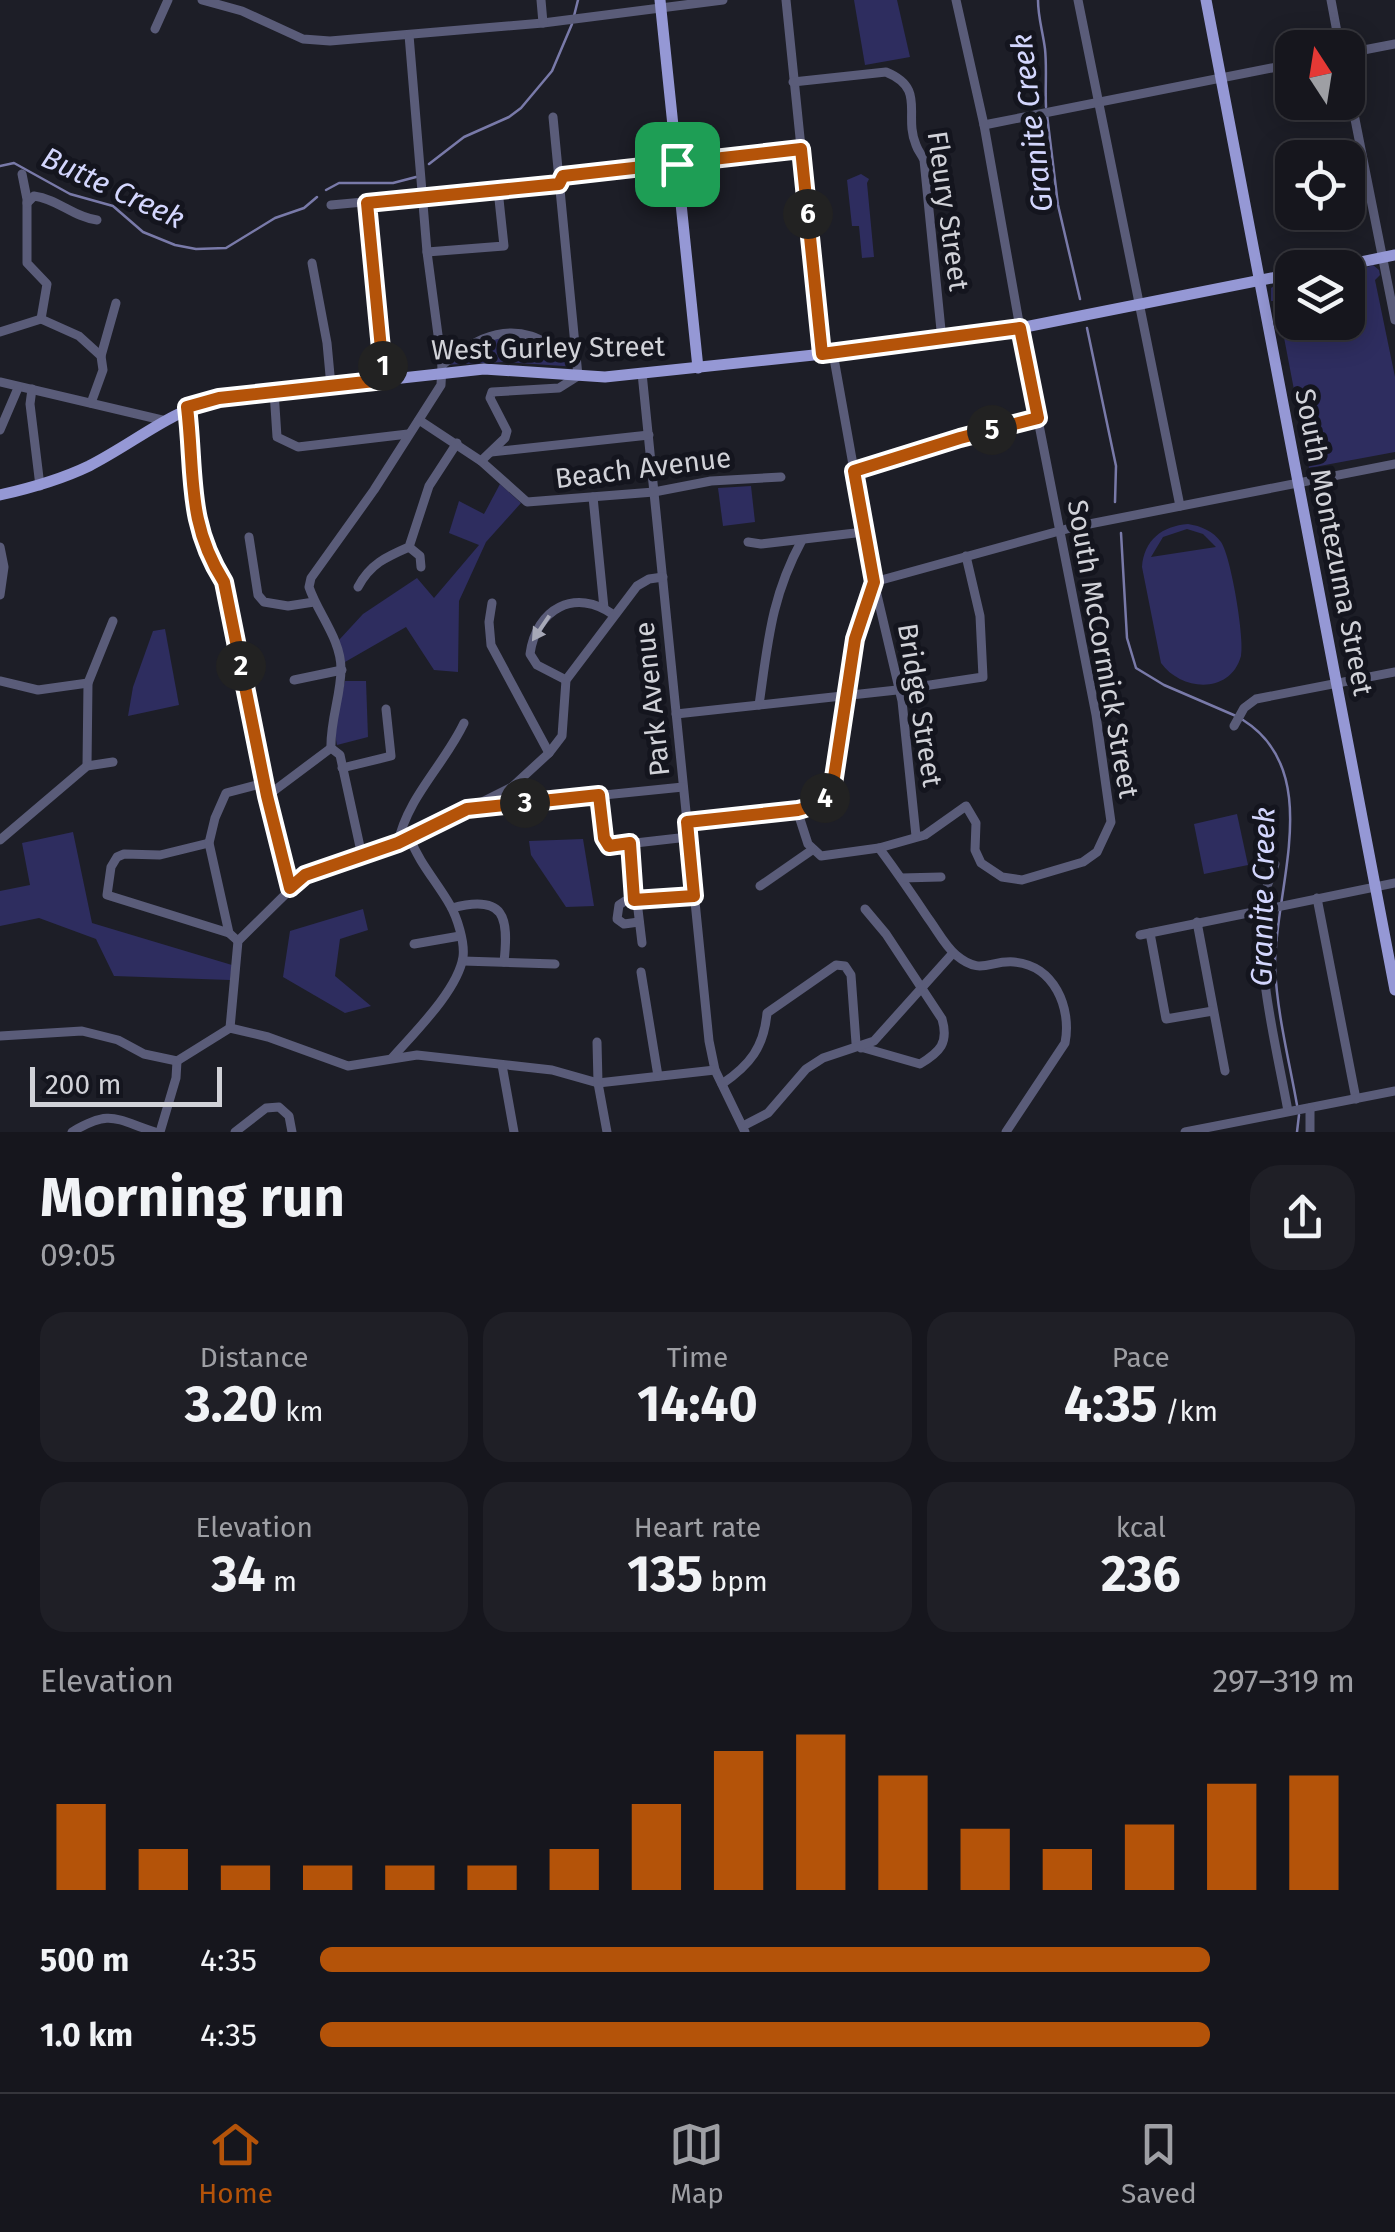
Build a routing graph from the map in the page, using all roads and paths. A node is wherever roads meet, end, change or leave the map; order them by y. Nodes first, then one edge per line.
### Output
1 (168, 0) edge
2 (202, 0) edge
3 (541, 0) edge
4 (723, 0) edge
5 (786, 0) edge
6 (1078, 0) edge
7 (1206, 0) edge
8 (1330, 0) edge
9 (957, 1) edge
10 (660, 5) edge
11 (543, 24) junction
12 (155, 29) dead end
13 (1336, 30) edge
14 (409, 35) junction
15 (1395, 44) edge
16 (1365, 50) edge
17 (1275, 67) edge
18 (1222, 78) junction
19 (793, 82) junction
20 (1098, 102) junction
21 (553, 117) dead end
22 (1357, 120) edge
23 (984, 125) junction
24 (801, 149) junction
25 (677, 164) junction
26 (22, 174) dead end
27 (559, 184) junction
28 (498, 190) junction
29 (422, 196) junction
30 (367, 203) junction
31 (27, 204) junction
32 (331, 204) dead end
33 (97, 220) dead end
34 (427, 252) junction
35 (1389, 256) edge
36 (312, 263) dead end
37 (1275, 277) edge
38 (1260, 280) junction
39 (1139, 303) junction
40 (116, 304) dead end
41 (40, 319) junction
42 (1395, 320) edge
43 (1020, 328) junction
44 (0, 332) edge
45 (942, 340) junction
46 (576, 352) junction
47 (828, 354) junction
48 (102, 356) junction
49 (698, 368) junction
50 (442, 369) junction
51 (642, 374) junction
52 (578, 376) junction
53 (384, 380) junction
54 (0, 382) edge
55 (331, 386) junction
56 (18, 388) junction
57 (32, 389) junction
58 (274, 391) junction
59 (91, 403) junction
60 (187, 407) junction
61 (1038, 418) junction
62 (162, 420) junction
63 (419, 420) junction
64 (0, 430) edge
65 (408, 434) junction
66 (649, 435) junction
67 (457, 443) junction
68 (490, 452) junction
69 (481, 461) junction
70 (1395, 464) edge
71 (854, 471) junction
72 (781, 477) dead end
73 (1297, 484) junction
74 (40, 486) junction
75 (654, 492) junction
76 (0, 495) edge
77 (593, 497) junction
78 (1180, 506) junction
79 (1060, 530) junction
80 (864, 532) junction
81 (248, 537) dead end
82 (802, 540) junction
83 (748, 542) dead end
84 (0, 547) edge
85 (409, 547) junction
86 (966, 556) junction
87 (422, 567) dead end
88 (662, 577) junction
89 (874, 582) junction
90 (358, 588) dead end
91 (0, 595) edge
92 (314, 602) junction
93 (492, 603) dead end
94 (604, 608) junction
95 (614, 615) junction
96 (113, 621) dead end
97 (342, 670) junction
98 (1395, 672) edge
99 (294, 680) dead end
100 (566, 680) junction
101 (0, 681) edge
102 (88, 682) junction
103 (1336, 683) junction
104 (897, 690) junction
105 (845, 696) junction
106 (759, 704) junction
107 (386, 709) dead end
108 (676, 714) junction
109 (464, 724) dead end
110 (1234, 726) dead end
111 (331, 748) junction
112 (550, 752) junction
113 (112, 762) dead end
114 (88, 766) junction
115 (342, 768) junction
116 (264, 783) junction
117 (683, 786) junction
118 (599, 795) junction
119 (267, 796) junction
120 (467, 809) junction
121 (798, 810) junction
122 (687, 822) junction
123 (916, 836) junction
124 (688, 837) junction
125 (410, 838) junction
126 (0, 840) edge
127 (210, 842) junction
128 (398, 843) junction
129 (630, 843) junction
130 (879, 848) junction
131 (812, 850) junction
132 (362, 856) junction
133 (1275, 864) dead end
134 (941, 877) dead end
135 (901, 878) junction
136 (1395, 883) edge
137 (760, 886) dead end
138 (1375, 887) junction
139 (290, 888) junction
140 (694, 896) junction
141 (1317, 898) junction
142 (634, 900) junction
143 (452, 908) junction
144 (1262, 908) junction
145 (868, 913) dead end
146 (638, 922) junction
147 (1197, 922) junction
148 (228, 934) junction
149 (460, 936) junction
150 (238, 941) junction
151 (642, 943) dead end
152 (414, 944) dead end
153 (953, 953) junction
154 (462, 962) junction
155 (504, 962) junction
156 (555, 964) dead end
157 (641, 972) dead end
158 (1395, 990) edge
159 (921, 991) junction
160 (1213, 1011) junction
161 (230, 1028) junction
162 (0, 1036) edge
163 (596, 1042) dead end
164 (862, 1048) junction
165 (392, 1058) junction
166 (177, 1061) junction
167 (502, 1065) junction
168 (715, 1070) junction
169 (1226, 1071) dead end
170 (658, 1076) junction
171 (598, 1083) junction
172 (722, 1084) junction
173 (1395, 1091) edge
174 (1356, 1099) junction
175 (1310, 1108) junction
176 (1288, 1111) junction
177 (1255, 1118) junction
178 (744, 1129) edge
179 (72, 1132) edge
180 (157, 1132) edge
181 (235, 1132) edge
182 (292, 1132) edge
183 (514, 1132) edge
184 (608, 1132) edge
185 (1006, 1132) edge
186 (1185, 1132) edge
187 (1252, 1132) edge
188 (1263, 1132) edge
189 (1310, 1132) edge

1 - 12 street
2 - 14 street
3 - 11 street
4 - 10 street
5 - 19 street, Bridge Street
6 - 20 street
7 - 18 main road, South Montezuma Street
8 - 13 street
9 - 23 street, South McCormick Street
10 - 11 street
10 - 25 main road
11 - 14 street
14 - 29 street
15 - 16 street
17 - 18 street
18 - 20 street
18 - 38 main road, South Montezuma Street
19 - 24 street, Bridge Street
19 - 45 street, Fleury Street
20 - 23 street
20 - 39 street
21 - 27 street
22 - 35 street
23 - 43 street, South McCormick Street
24 - 25 street
24 - 47 street, Bridge Street
25 - 27 street
25 - 49 main road
26 - 31 street
27 - 28 street
27 - 46 street
28 - 29 street
28 - 34 street
29 - 30 street
29 - 34 street
30 - 32 street
30 - 53 street
31 - 33 street
31 - 41 street
34 - 50 street
35 - 42 street
36 - 55 street
37 - 38 main road, West Gurley Street
38 - 39 main road, West Gurley Street
38 - 73 main road, South Montezuma Street
39 - 43 main road, West Gurley Street
39 - 78 street
40 - 48 street
41 - 44 street
41 - 48 street
43 - 45 main road, West Gurley Street
43 - 61 street, South McCormick Street
45 - 47 main road, West Gurley Street
46 - 50 street
46 - 52 street
47 - 49 main road, West Gurley Street
47 - 71 street, Bridge Street
48 - 59 street
49 - 51 main road, West Gurley Street
50 - 52 main road, West Gurley Street
50 - 53 main road, West Gurley Street
50 - 63 street
51 - 52 main road, West Gurley Street
51 - 66 street, Park Avenue
52 - 68 street
53 - 55 main road, West Gurley Street
54 - 56 street
55 - 58 main road, West Gurley Street
56 - 57 street
56 - 64 street
57 - 59 street
57 - 74 street
58 - 60 main road, West Gurley Street
58 - 65 street
59 - 62 street
60 - 62 main road, West Gurley Street
60 - 116 street
61 - 71 street
61 - 79 street, South McCormick Street
62 - 74 main road, West Gurley Street
63 - 65 street
63 - 67 street, Beach Avenue
65 - 92 street
66 - 68 street
66 - 75 street, Park Avenue
67 - 69 street, Beach Avenue
67 - 85 street
68 - 69 street
69 - 77 street, Beach Avenue
70 - 73 street
71 - 80 street, Bridge Street
72 - 75 street, Beach Avenue
73 - 78 street
73 - 103 main road, South Montezuma Street
74 - 76 main road, West Gurley Street
75 - 77 street, Beach Avenue
75 - 88 street, Park Avenue
77 - 94 street
78 - 79 street
79 - 86 street
79 - 123 street, South McCormick Street
80 - 82 street
80 - 89 street, Bridge Street
81 - 92 street
82 - 83 street
82 - 106 street
84 - 91 street
85 - 87 street
85 - 90 street
86 - 89 street
86 - 104 street
88 - 95 street
88 - 108 street, Park Avenue
89 - 104 street, Bridge Street
89 - 105 street
92 - 97 street
93 - 112 street
94 - 95 street
94 -> 100 street
95 - 100 street
96 - 102 street
97 - 99 street
97 - 111 street
98 - 103 street
100 - 112 street
101 - 102 street
102 - 114 street
103 - 110 street
103 - 138 main road, South Montezuma Street
104 - 105 street
104 - 123 street, Bridge Street
105 - 106 street
105 - 121 street
106 - 108 street
107 - 115 street
108 - 117 street, Park Avenue
109 - 128 street
111 - 115 street
111 - 119 street
112 - 120 street
113 - 114 street
114 - 126 street
115 - 132 street
116 - 119 street
116 - 127 street
117 - 118 street
117 - 122 street, Park Avenue
118 - 120 street
118 - 129 street
119 - 139 street
120 - 125 street
121 - 122 street
121 - 131 street
122 - 124 street, Park Avenue
123 - 130 street
124 - 129 street
124 - 140 street, Park Avenue
125 - 128 street
125 - 143 street
127 - 148 street
127 - 148 street
128 - 132 street
129 - 142 street
130 - 131 street
130 - 135 street
131 - 137 street
132 - 139 street
133 - 144 street
134 - 135 street
135 - 153 street
136 - 138 street
138 - 141 street
138 - 158 main road, South Montezuma Street
139 - 150 street
140 - 142 street
140 - 168 street, Park Avenue
141 - 144 street
141 - 174 street
142 - 146 street
142 - 146 street
143 - 149 street
143 - 155 street
144 - 147 street
144 - 176 street
145 - 159 street
146 - 151 street
147 - 160 street
147 - 160 street
148 - 150 street
149 - 152 street
149 - 154 street
150 - 161 street
153 - 159 street
153 - 185 street
154 - 155 street
154 - 165 street
155 - 156 street
157 - 170 street
159 - 164 street
159 - 164 street
160 - 169 street
161 - 165 street
161 - 166 street
162 - 166 street
163 - 171 street
164 - 172 street
164 - 178 street
165 - 167 street
166 - 180 street
167 - 171 street
167 - 183 street
168 - 170 street
168 - 172 street, Park Avenue
170 - 171 street
171 - 184 street
172 - 178 street, Park Avenue
173 - 174 street
174 - 175 street
175 - 176 street
175 - 189 street
176 - 177 street
177 - 186 street
177 - 187 street
177 - 188 street
179 - 180 street
181 - 182 street

